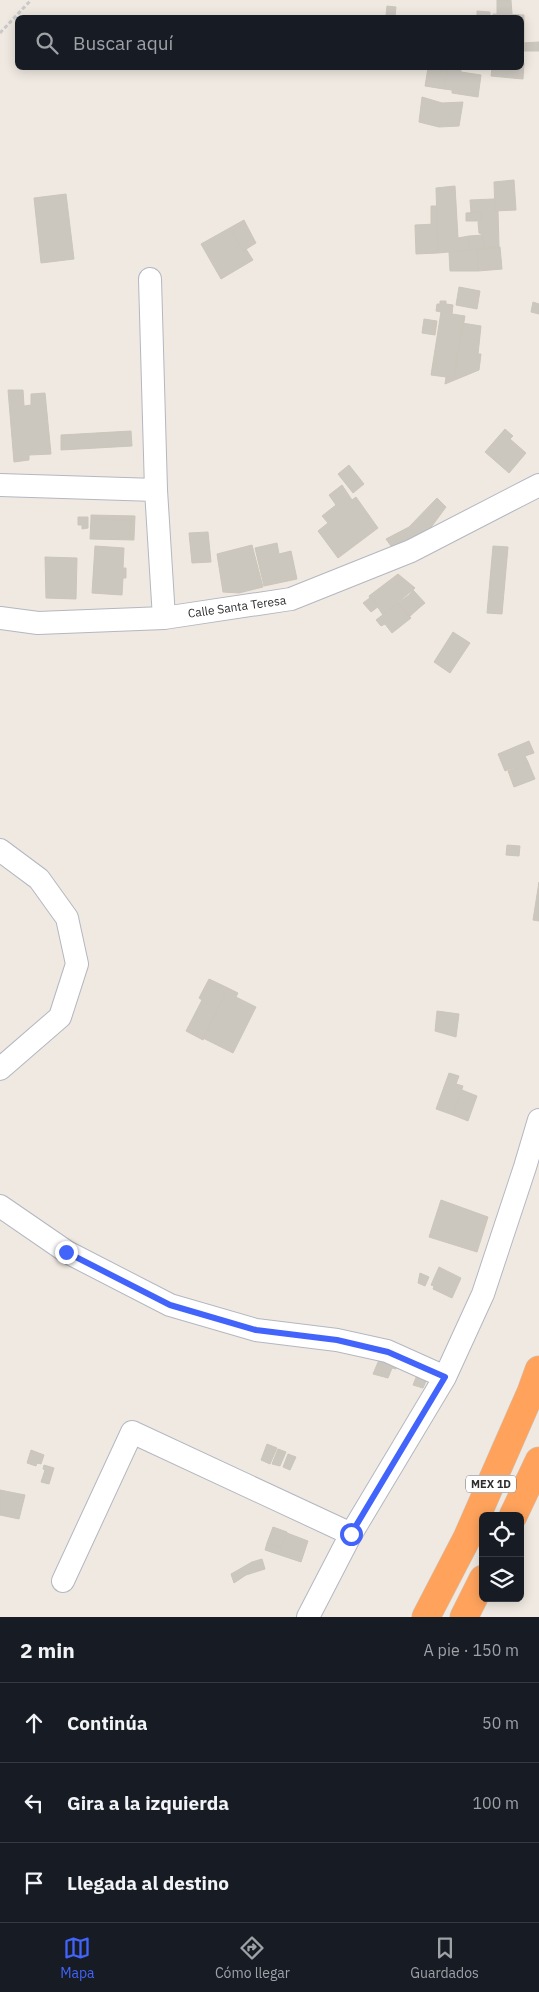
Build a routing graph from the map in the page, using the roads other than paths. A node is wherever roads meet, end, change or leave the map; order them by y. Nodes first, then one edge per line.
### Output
1 (150, 279) dead end
2 (539, 484) edge
3 (0, 485) edge
4 (156, 490) junction
5 (0, 618) edge
6 (164, 618) junction
7 (0, 850) edge
8 (0, 1069) edge
9 (539, 1120) edge
10 (0, 1206) edge
11 (539, 1370) edge
12 (445, 1377) junction
13 (539, 1461) edge
14 (515, 1512) edge
15 (351, 1534) junction
16 (63, 1581) dead end
17 (479, 1587) edge
18 (308, 1617) edge
19 (426, 1617) edge
20 (464, 1617) edge

1 - 4 street
2 - 6 street, Calle Santa Teresa
3 - 4 street
4 - 6 street
5 - 6 street, Calle Santa Teresa
7 - 8 street
9 - 12 street
10 - 12 street
11 - 19 highway, MEX 1D
12 - 15 street
13 - 14 highway, MEX 1D
15 - 16 street
15 - 18 street
17 - 20 highway

